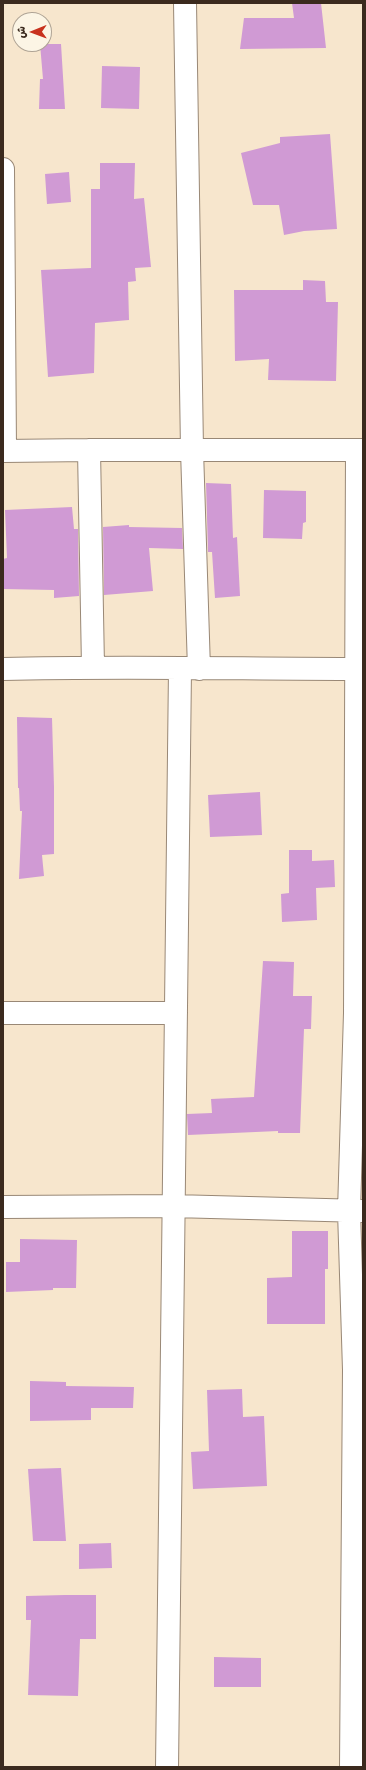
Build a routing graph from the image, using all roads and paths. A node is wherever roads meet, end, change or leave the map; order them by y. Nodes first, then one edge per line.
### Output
1 (185, 3) edge
2 (3, 169) edge
3 (89, 450) junction
4 (192, 450) junction
5 (360, 450) edge
6 (4, 451) edge
7 (93, 667) junction
8 (359, 668) edge
9 (3, 669) edge
10 (189, 669) junction
11 (3, 1013) edge
12 (176, 1013) junction
13 (173, 1206) junction
14 (3, 1207) edge
15 (356, 1211) edge
16 (359, 1370) edge
17 (358, 1631) edge
18 (167, 1767) edge
19 (351, 1767) edge

1 - 4 street
2 - 6 street
3 - 4 street
3 - 6 street
3 - 7 street
4 - 5 street
4 - 10 street
5 - 8 street
7 - 9 street
7 - 10 street
8 - 10 street
8 - 15 street
10 - 12 street
11 - 12 street
12 - 13 street
13 - 14 street
13 - 15 street
13 - 18 street
15 - 16 street
16 - 17 street
17 - 19 street

